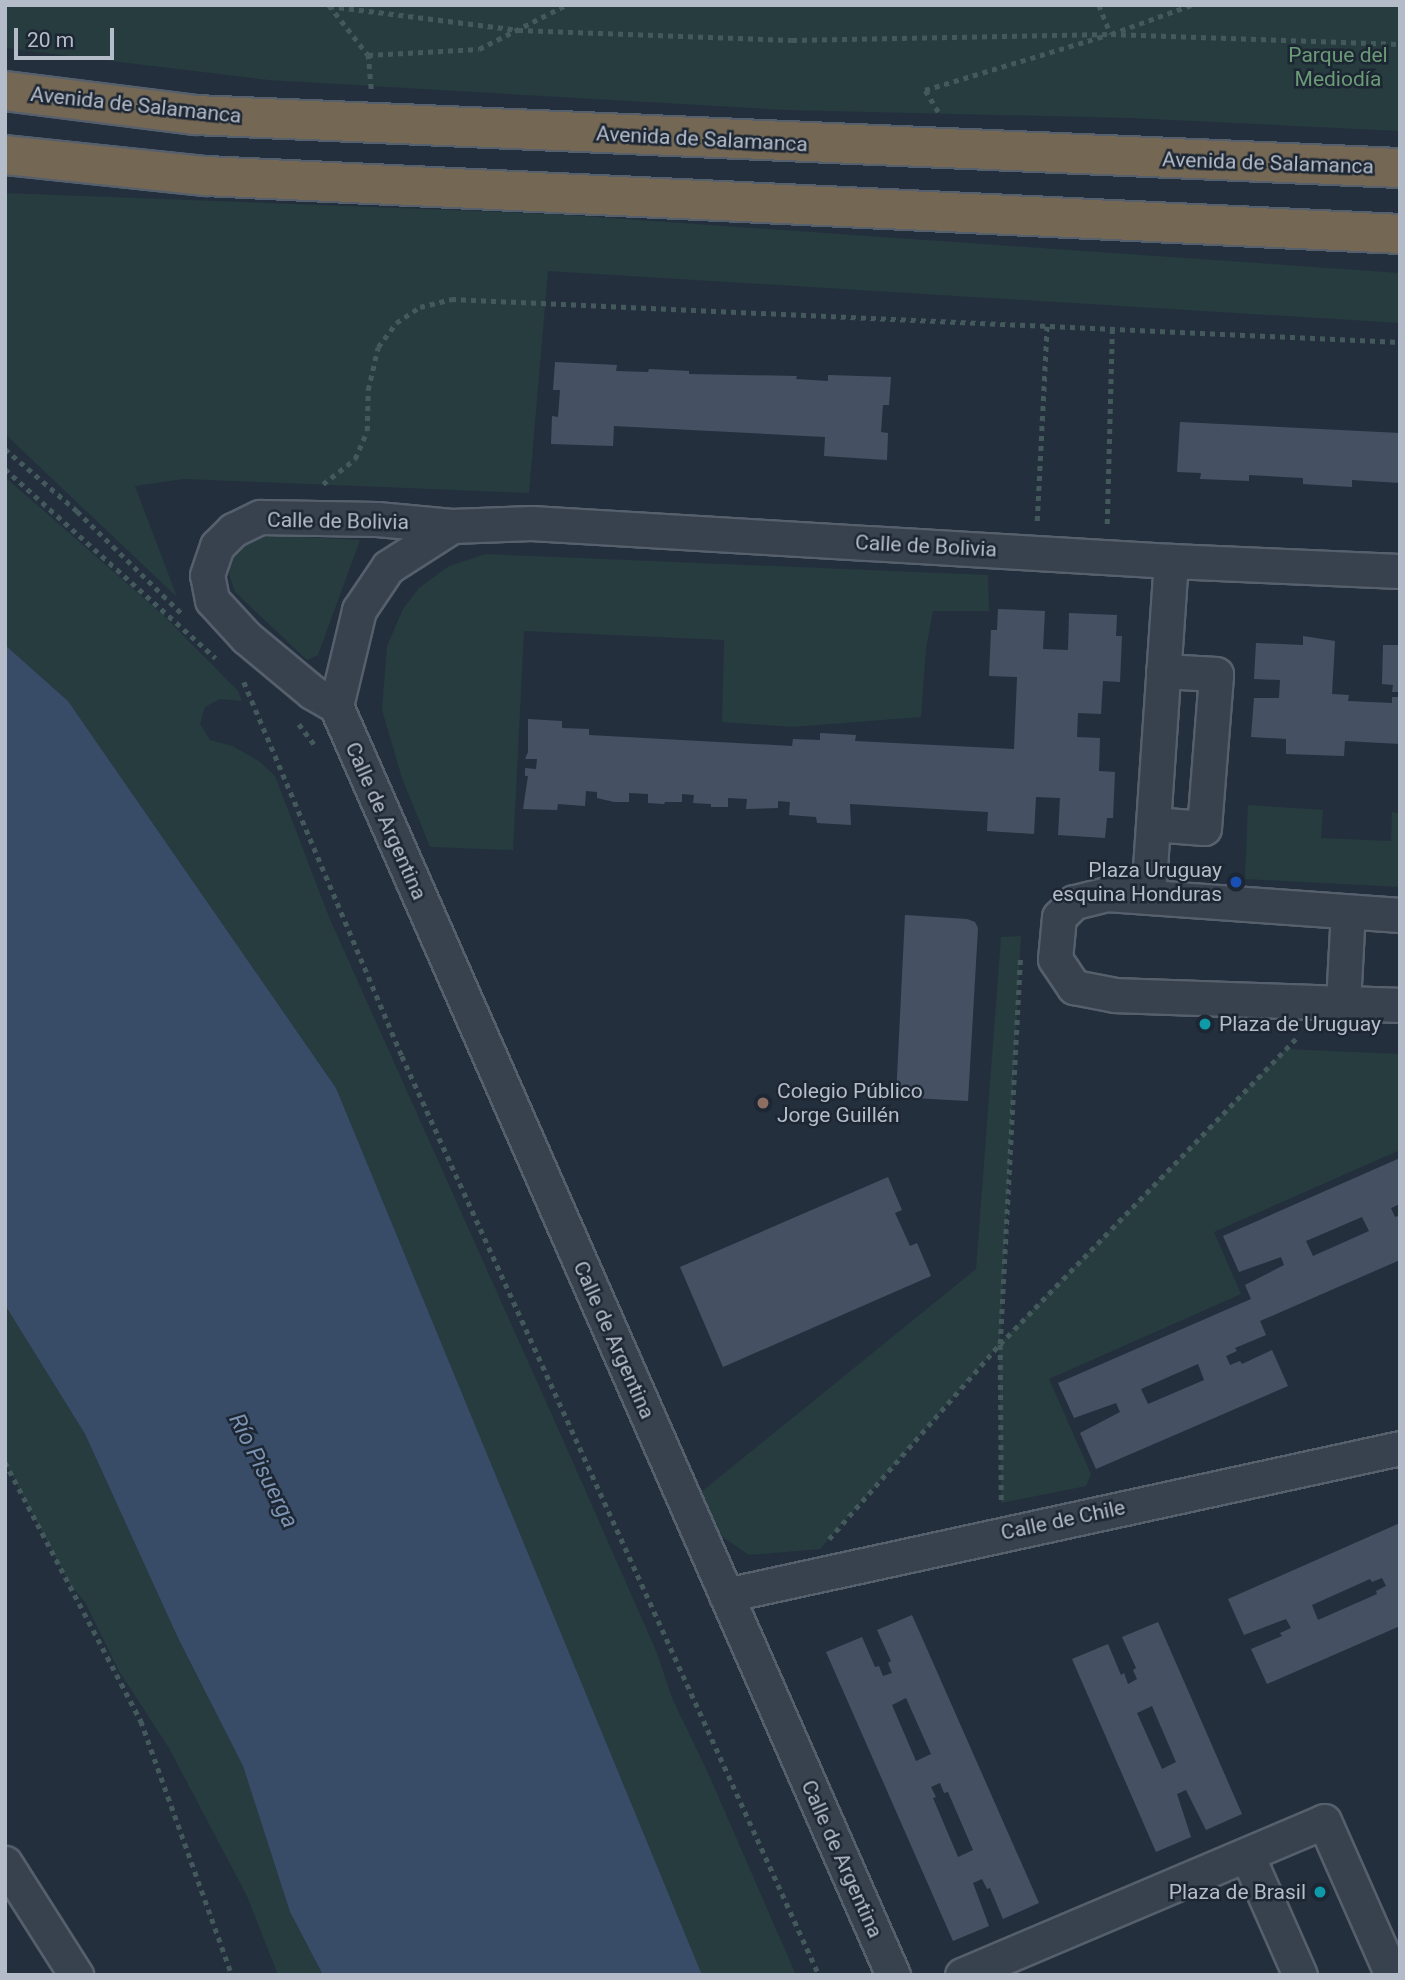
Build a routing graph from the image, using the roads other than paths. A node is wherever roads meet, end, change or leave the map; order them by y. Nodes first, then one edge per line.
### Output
1 (5, 91) edge
2 (5, 155) edge
3 (1400, 168) edge
4 (1400, 234) edge
5 (452, 526) junction
6 (1171, 561) junction
7 (1400, 571) edge
8 (1163, 671) junction
9 (336, 706) junction
10 (1153, 824) junction
11 (1148, 897) junction
12 (1348, 912) junction
13 (1400, 915) edge
14 (1334, 1003) junction
15 (1400, 1005) edge
16 (1400, 1448) edge
17 (726, 1595) junction
18 (1247, 1855) junction
19 (5, 1863) edge
20 (76, 1975) edge
21 (893, 1975) edge
22 (962, 1975) edge
23 (1300, 1975) edge
24 (1392, 1975) edge

1 - 3 highway, Avenida de Salamanca
2 - 4 highway
5 - 6 street, Calle de Bolivia
5 - 9 street, Calle de Bolivia
5 - 9 street, Calle de Bolivia
6 - 7 street, Calle de Bolivia
6 - 8 street
8 - 10 street
8 - 10 street
9 - 17 street, Calle de Argentina
10 - 11 street
11 - 12 street
11 - 14 street
12 - 13 street
12 - 14 street
14 - 15 street
16 - 17 street, Calle de Chile
17 - 21 street, Calle de Argentina
18 - 22 street
18 - 23 street
18 - 24 street
19 - 20 street

